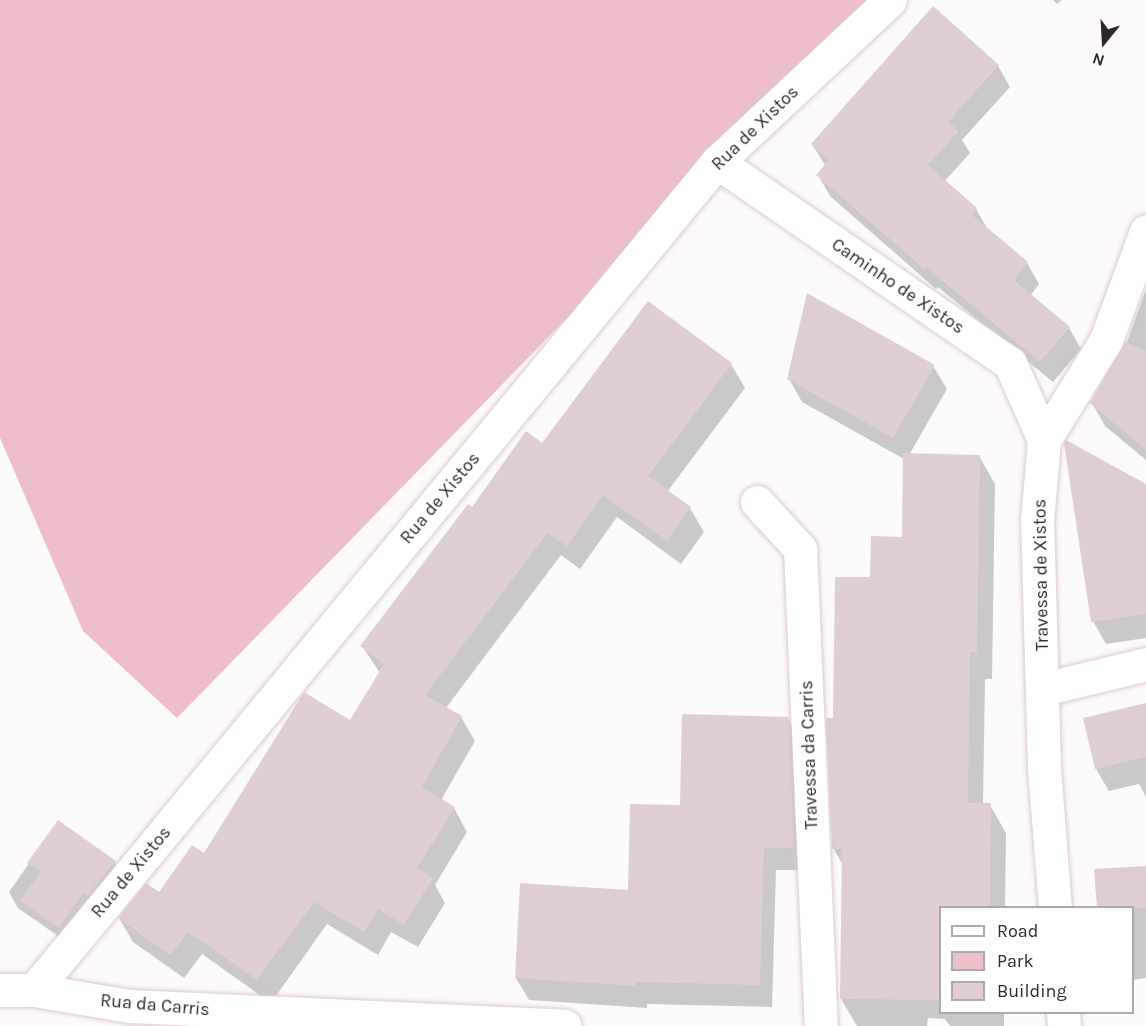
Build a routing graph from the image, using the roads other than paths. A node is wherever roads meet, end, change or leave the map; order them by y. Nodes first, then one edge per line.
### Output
1 (890, 0) edge
2 (717, 162) junction
3 (1146, 231) edge
4 (1044, 440) junction
5 (757, 501) dead end
6 (1146, 664) edge
7 (1043, 688) junction
8 (1055, 906) edge
9 (0, 990) edge
10 (34, 990) junction
11 (565, 1026) edge
12 (820, 1026) edge

1 - 2 street, Rua de Xistos
2 - 4 street, Caminho de Xistos
2 - 10 street, Rua de Xistos
3 - 4 street, Travessa de Xistos
4 - 7 street, Travessa de Xistos
5 - 12 street, Travessa da Carris
6 - 7 street
7 - 8 street, Travessa de Xistos
9 - 10 street
10 - 11 street, Rua da Carris

